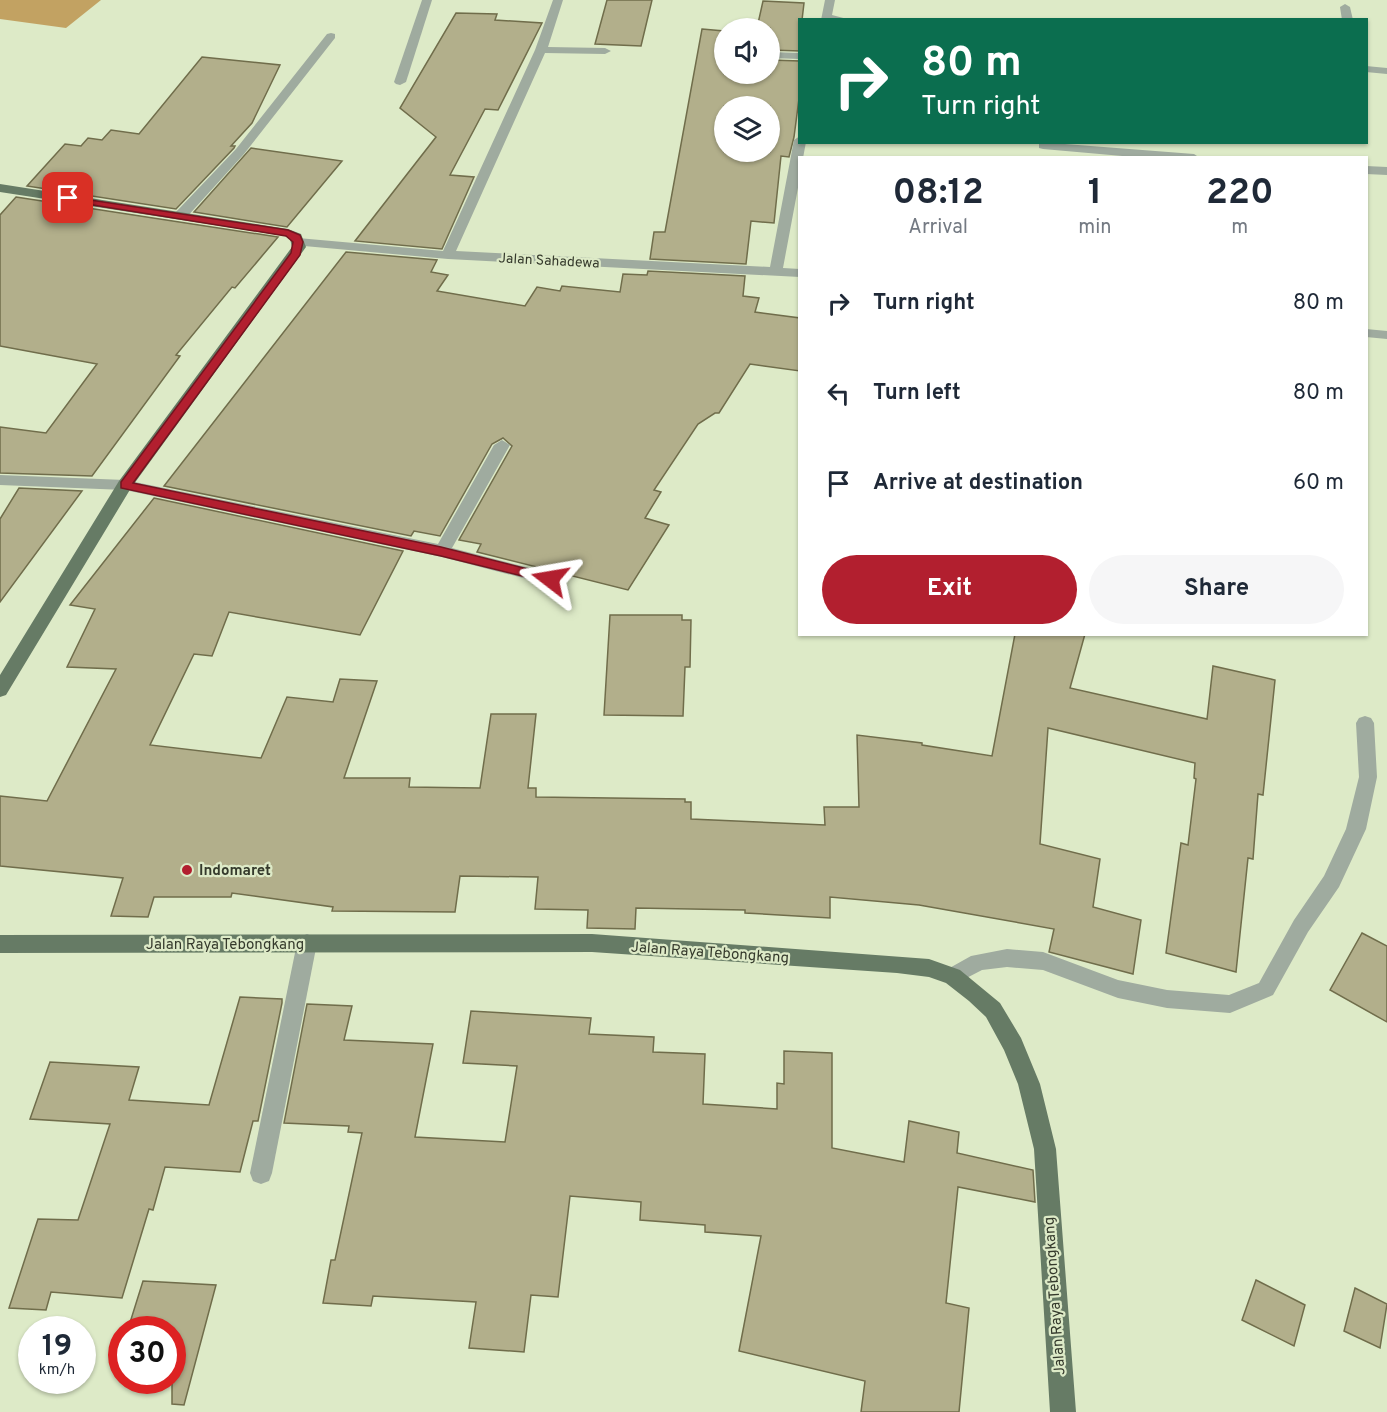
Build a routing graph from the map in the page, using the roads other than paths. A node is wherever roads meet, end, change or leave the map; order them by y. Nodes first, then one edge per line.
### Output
1 (427, 0) edge
2 (558, 0) edge
3 (830, 0) edge
4 (1345, 7) dead end
5 (827, 18) edge
6 (1348, 18) edge
7 (331, 36) dead end
8 (541, 50) junction
9 (605, 51) dead end
10 (780, 55) edge
11 (798, 56) edge
12 (1368, 69) edge
13 (1387, 71) edge
14 (400, 82) dead end
15 (799, 144) edge
16 (1043, 145) dead end
17 (1171, 156) edge
18 (1368, 170) edge
19 (1387, 171) edge
20 (0, 188) edge
21 (180, 216) junction
22 (298, 242) junction
23 (448, 255) junction
24 (776, 270) junction
25 (798, 273) edge
26 (1368, 333) edge
27 (1387, 335) edge
28 (502, 445) dead end
29 (0, 480) edge
30 (125, 485) junction
31 (441, 551) junction
32 (550, 579) dead end
33 (0, 690) edge
34 (1365, 723) dead end
35 (307, 943) junction
36 (0, 944) edge
37 (953, 976) junction
38 (261, 1173) dead end
39 (1063, 1412) edge

1 - 14 street
2 - 8 street
3 - 5 street
4 - 6 street
7 - 21 street
8 - 9 street
8 - 23 street
10 - 11 street
12 - 13 street
15 - 24 street
16 - 17 street
18 - 19 street
20 - 21 main road
21 - 22 main road
22 - 23 street, Jalan Sahadewa
22 - 30 main road
23 - 24 street, Jalan Sahadewa
24 - 25 street, Jalan Sahadewa
26 - 27 street
28 - 31 street
29 - 30 street
30 - 31 street
30 - 33 main road
31 - 32 street
34 - 37 street
35 - 36 main road, Jalan Raya Tebongkang
35 - 37 main road, Jalan Raya Tebongkang
35 - 38 street
37 - 39 main road, Jalan Raya Tebongkang

